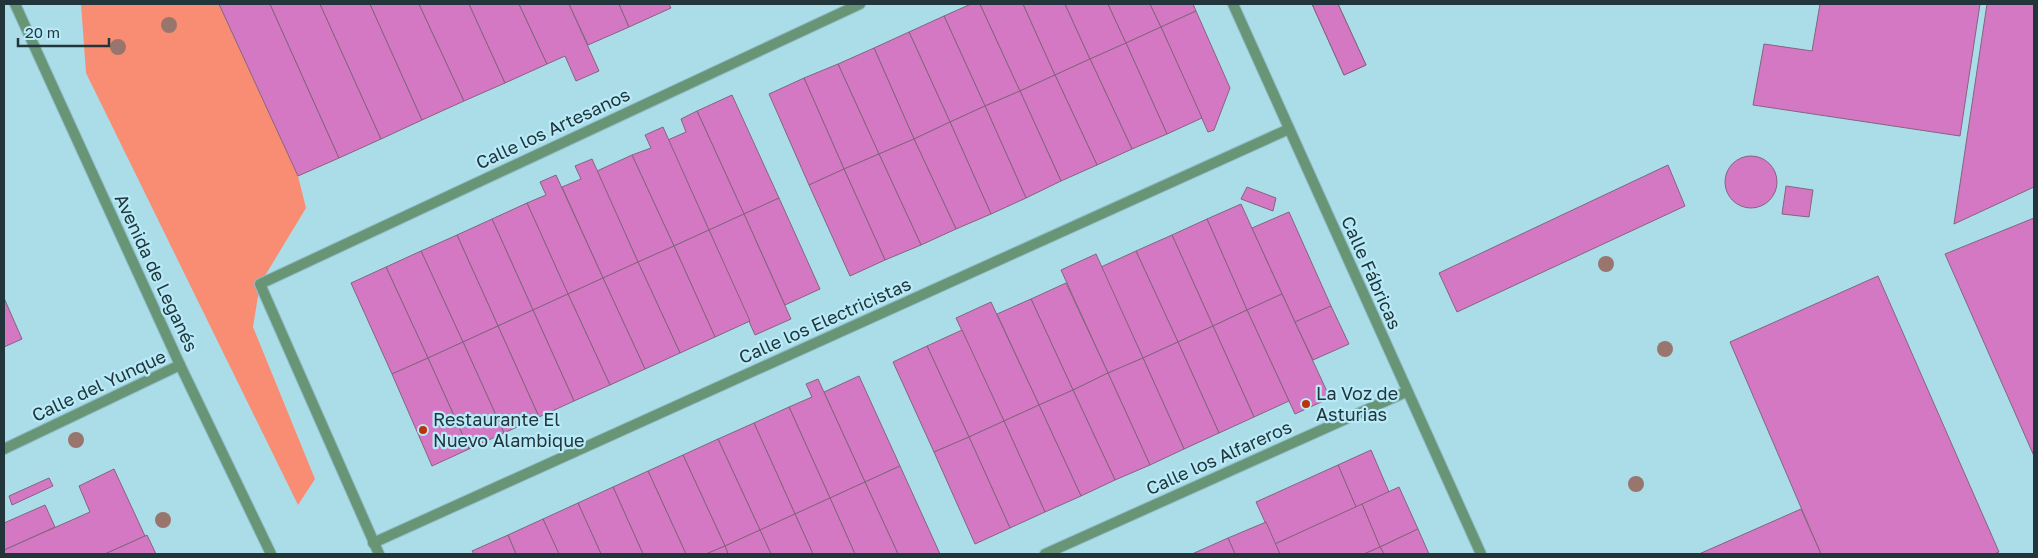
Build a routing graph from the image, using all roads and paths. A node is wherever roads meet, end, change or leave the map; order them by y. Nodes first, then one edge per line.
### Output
1 (16, 4) edge
2 (860, 4) edge
3 (1233, 4) edge
4 (1289, 128) junction
5 (180, 365) junction
6 (1406, 392) junction
7 (4, 449) edge
8 (374, 543) junction
9 (271, 554) edge
10 (379, 554) edge
11 (1045, 554) edge
12 (1481, 554) edge

1 - 5 street, Avenida de Leganés
2 - 8 street, Calle los Artesanos
3 - 4 street, Calle Fábricas
4 - 6 street, Calle Fábricas
4 - 8 street, Calle los Electricistas
5 - 7 street, Calle del Yunque
5 - 9 street, Avenida de Leganés
6 - 11 street, Calle los Alfareros
6 - 12 street, Calle Fábricas
8 - 10 street

